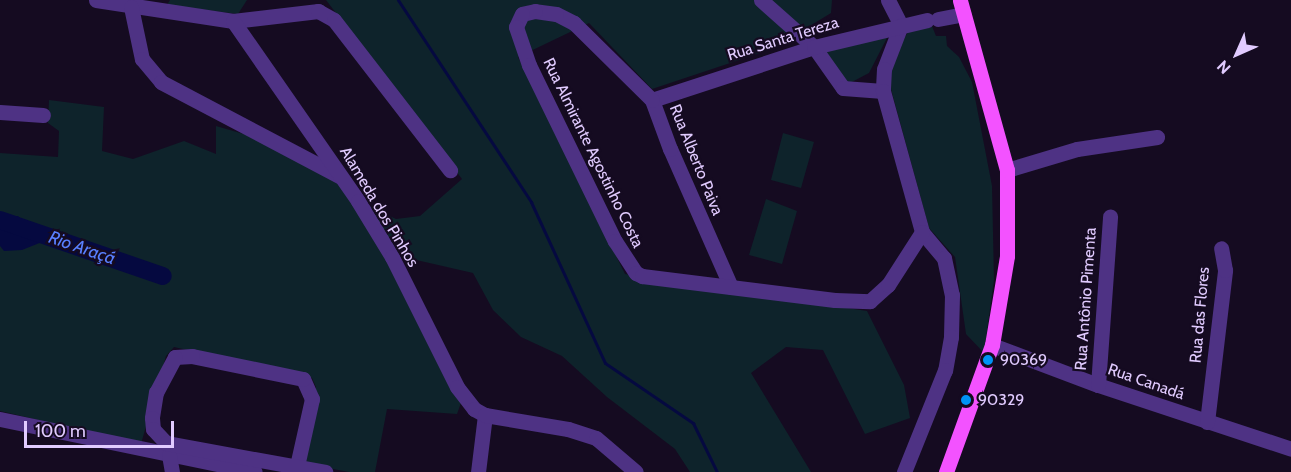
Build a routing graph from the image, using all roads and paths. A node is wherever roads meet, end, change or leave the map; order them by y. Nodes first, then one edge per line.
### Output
1 (96, 0) edge
2 (761, 0) edge
3 (888, 0) edge
4 (131, 7) junction
5 (962, 7) edge
6 (522, 14) joint
7 (233, 21) junction
8 (901, 25) junction
9 (814, 46) junction
10 (883, 91) junction
11 (652, 100) junction
12 (0, 112) edge
13 (43, 115) dead end
14 (1157, 137) dead end
15 (450, 170) dead end
16 (1007, 170) junction
17 (344, 179) junction
18 (1110, 216) dead end
19 (922, 232) junction
20 (1221, 248) dead end
21 (731, 287) junction
22 (992, 345) junction
23 (1098, 385) junction
24 (485, 415) junction
25 (0, 419) edge
26 (1207, 422) junction
27 (1291, 449) edge
28 (169, 455) junction
29 (297, 466) junction
30 (172, 472) edge
31 (255, 472) edge
32 (325, 472) edge
33 (478, 472) edge
34 (636, 472) edge
35 (904, 472) edge
36 (946, 472) edge

1 - 4 street
2 - 9 street
3 - 8 street
4 - 7 street
4 - 17 street
5 - 8 street, Rua Santa Tereza
5 - 16 main road
6 - 11 street, Rua Alberto Paiva
6 - 21 street, Rua Almirante Agostinho Costa
7 - 15 street
7 - 17 street, Alameda dos Pinhos
8 - 9 street, Rua Santa Tereza
8 - 10 street
9 - 10 street
9 - 11 street, Rua Santa Tereza
10 - 19 street
11 - 21 street, Rua Alberto Paiva
12 - 13 street
14 - 16 street
16 - 22 main road
17 - 24 street, Alameda dos Pinhos
18 - 23 street, Rua Antônio Pimenta
19 - 21 street, Rua Almirante Agostinho Costa
19 - 35 street
20 - 26 street, Rua das Flores
22 - 23 street, Rua Canadá
22 - 36 main road
23 - 26 street, Rua Canadá
24 - 33 street
24 - 34 street
25 - 28 street
26 - 27 street, Rua Canadá
28 - 30 street
28 - 31 street
29 - 29 street
29 - 32 street

